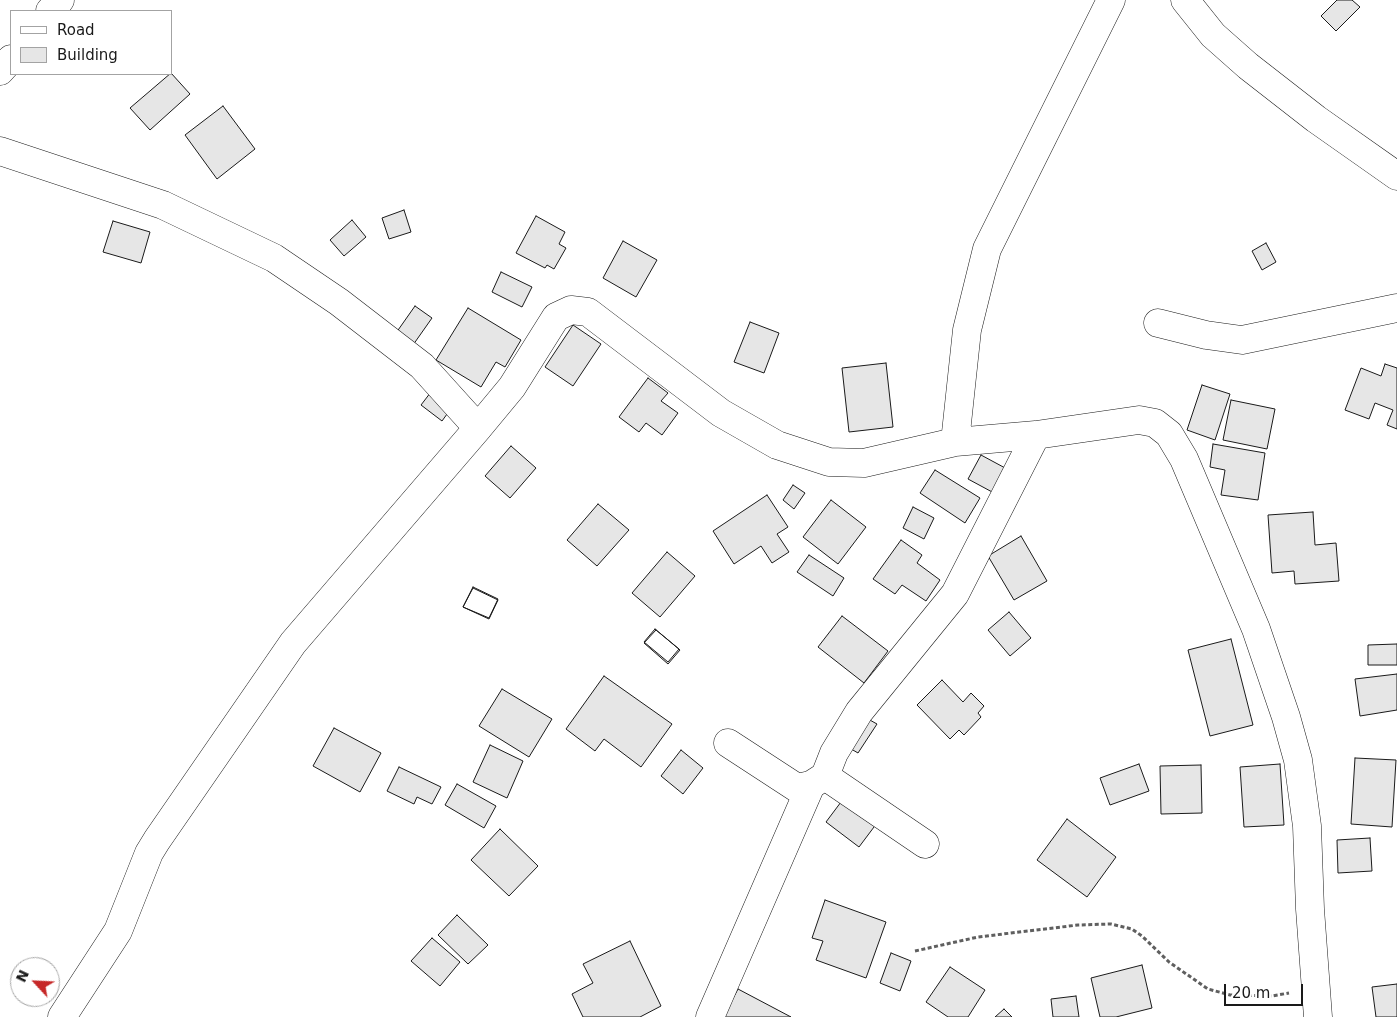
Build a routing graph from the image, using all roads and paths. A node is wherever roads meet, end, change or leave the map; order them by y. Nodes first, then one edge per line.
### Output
1 (60, 0) edge
2 (1111, 0) edge
3 (1185, 0) edge
4 (51, 10) edge
5 (10, 60) edge
6 (0, 71) edge
7 (0, 151) edge
8 (1397, 176) edge
9 (1397, 308) edge
10 (1158, 323) dead end
11 (478, 428) junction
12 (1036, 435) junction
13 (955, 442) junction
14 (728, 743) dead end
15 (818, 780) junction
16 (925, 844) dead end
17 (916, 951) dead end
18 (1316, 988) junction
19 (62, 1017) edge
20 (710, 1017) edge
21 (1318, 1017) edge

1 - 4 street
2 - 13 street
3 - 8 street
5 - 6 street
7 - 11 street
9 - 10 street
11 - 13 street
11 - 19 street
12 - 13 street
12 - 15 street
12 - 18 street
14 - 15 street
15 - 16 street
15 - 20 street
17 - 18 path
18 - 21 street

